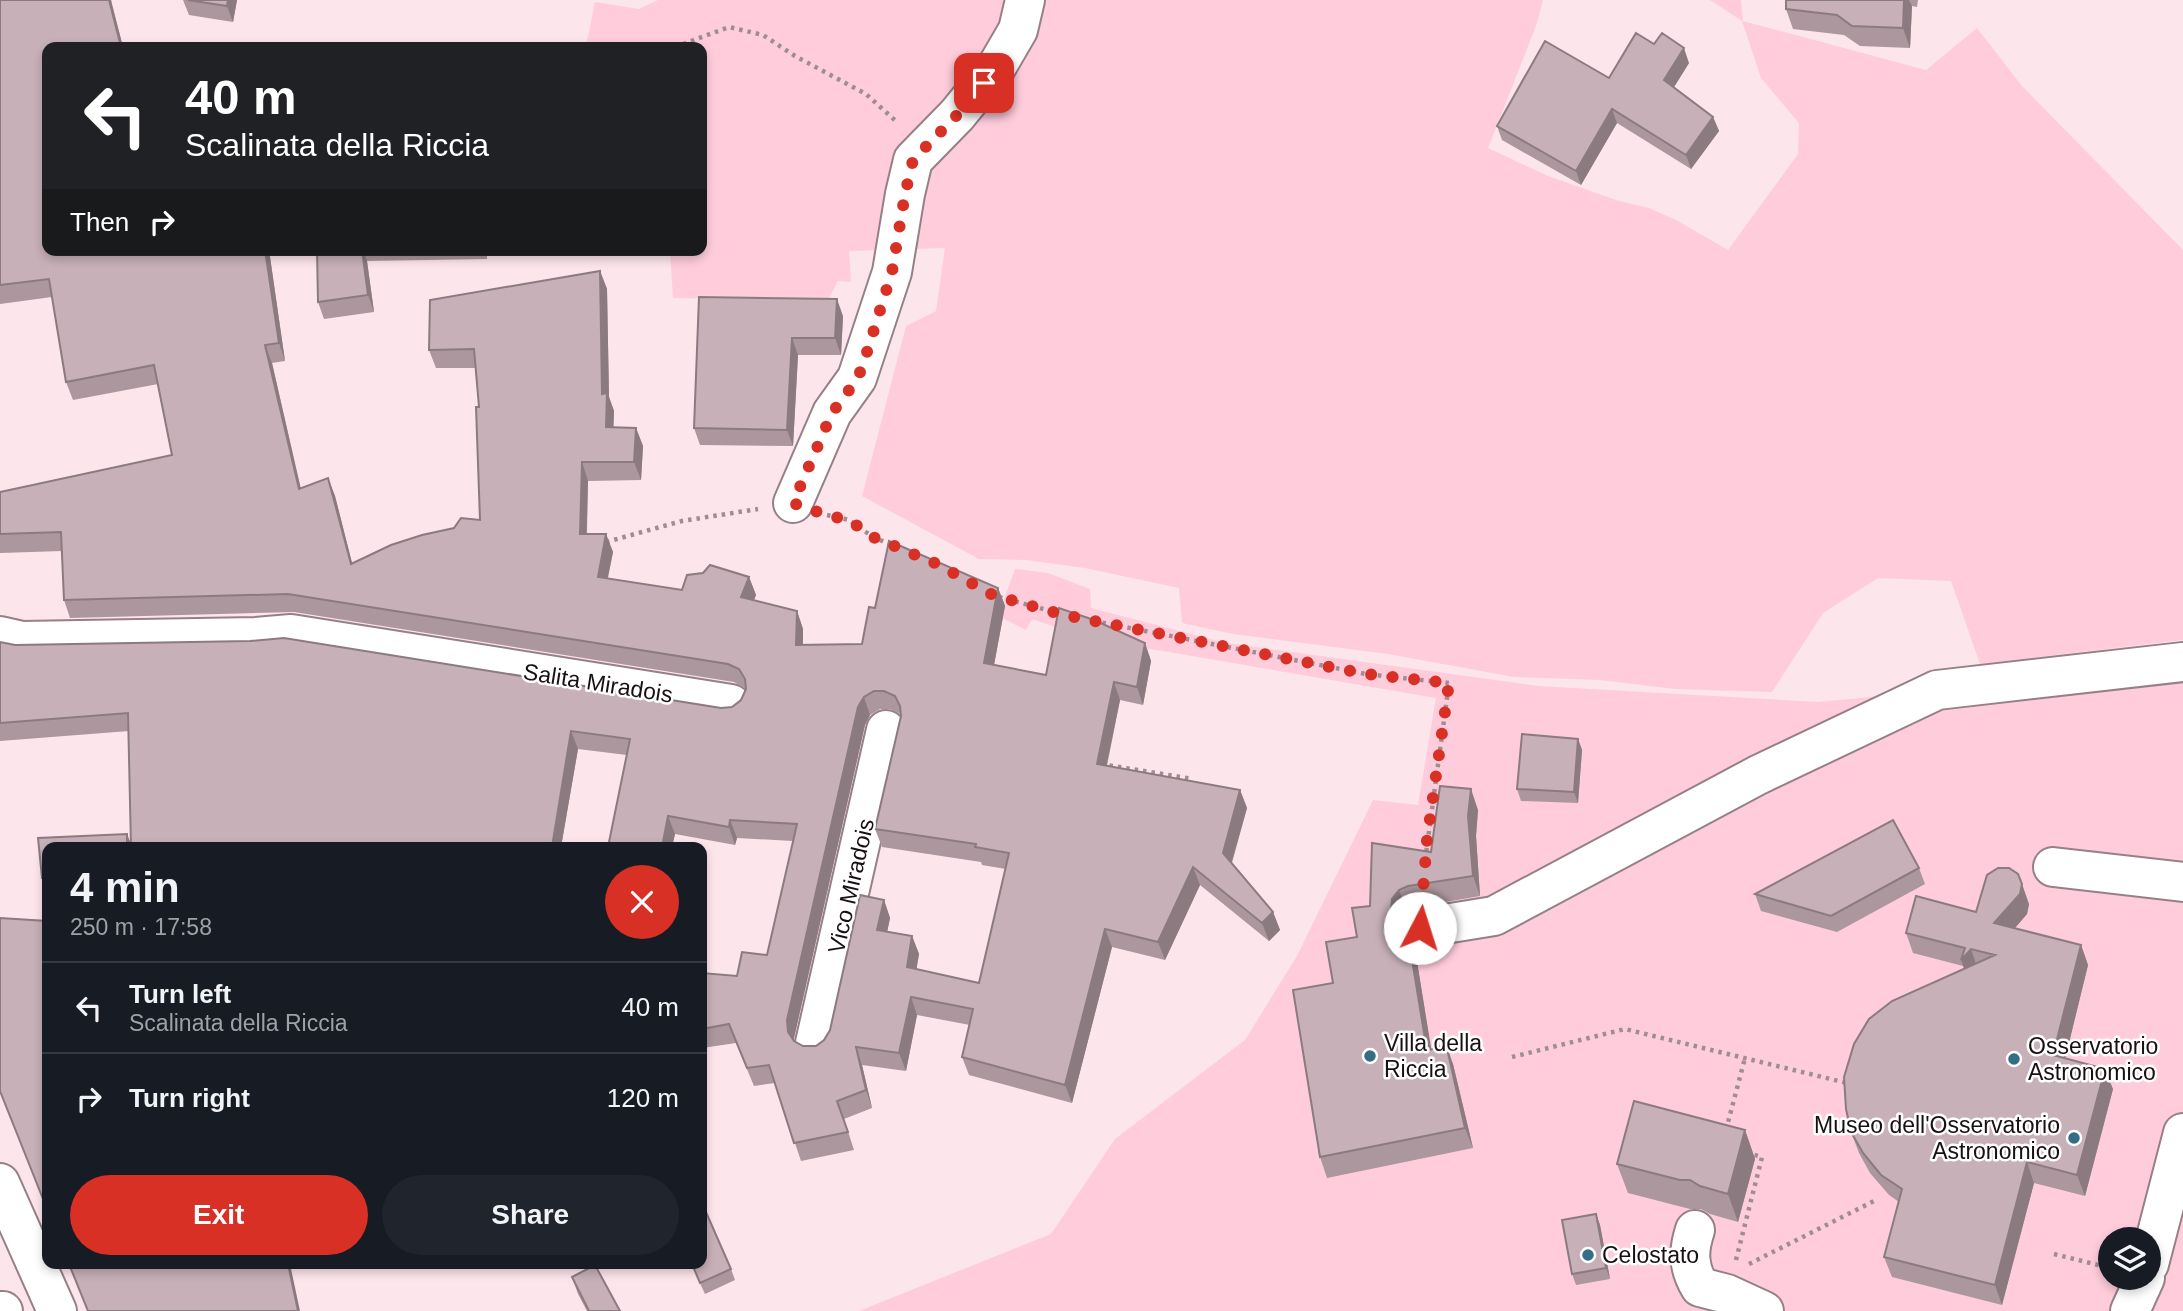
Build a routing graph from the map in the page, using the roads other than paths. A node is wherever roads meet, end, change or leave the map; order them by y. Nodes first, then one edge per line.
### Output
1 (1025, 0) edge
2 (793, 503) road end
3 (0, 636) edge
4 (2183, 662) edge
5 (731, 704) edge
6 (886, 730) dead end
7 (2053, 867) dead end
8 (2183, 882) edge
9 (1420, 928) dead end
10 (815, 1042) dead end
11 (2183, 1133) edge
12 (0, 1183) edge
13 (2159, 1227) edge
14 (1695, 1230) edge
15 (25, 1244) junction
16 (2140, 1290) edge
17 (39, 1311) edge
18 (57, 1311) edge
19 (1763, 1311) edge
20 (2130, 1311) edge

1 - 2 street
3 - 5 street, Salita Miradois
4 - 9 street
6 - 10 street, Vico Miradois
7 - 8 street
11 - 13 street
12 - 15 street
14 - 19 street
15 - 17 street
15 - 18 street
16 - 20 street

